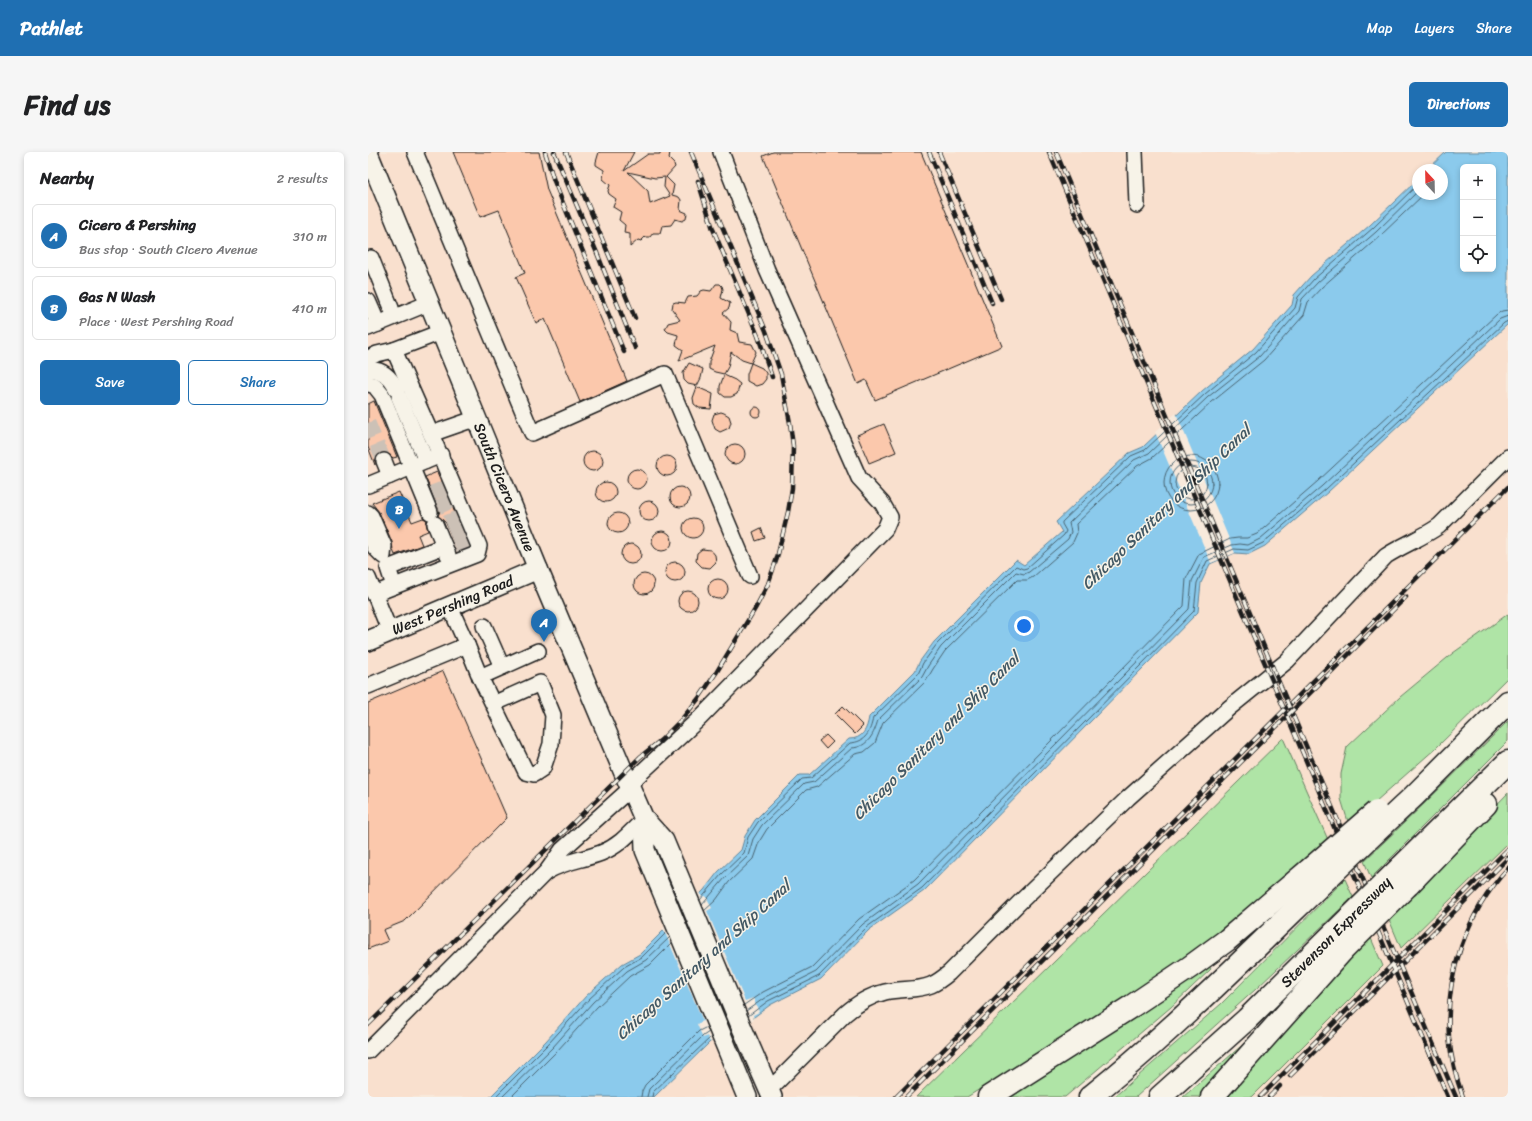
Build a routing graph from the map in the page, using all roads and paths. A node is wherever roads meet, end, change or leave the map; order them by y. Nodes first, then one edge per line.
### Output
1 (415, 152) edge
2 (721, 152) edge
3 (1135, 152) edge
4 (368, 153) edge
5 (373, 179) edge
6 (1137, 205) dead end
7 (368, 260) edge
8 (368, 301) edge
9 (430, 303) junction
10 (392, 308) dead end
11 (373, 326) edge
12 (441, 332) junction
13 (394, 350) junction
14 (368, 358) edge
15 (368, 370) edge
16 (368, 384) edge
17 (477, 418) junction
18 (432, 434) junction
19 (418, 441) junction
20 (404, 447) junction
21 (441, 455) junction
22 (1508, 457) edge
23 (384, 461) tunnel mouth
24 (426, 461) junction
25 (412, 467) junction
26 (390, 476) junction
27 (368, 485) edge
28 (368, 513) edge
29 (449, 521) junction
30 (368, 529) edge
31 (385, 562) junction
32 (538, 569) junction
33 (750, 576) dead end
34 (368, 578) edge
35 (394, 586) junction
36 (374, 594) junction
37 (450, 607) junction
38 (484, 626) dead end
39 (390, 632) junction
40 (368, 641) edge
41 (467, 645) junction
42 (538, 651) dead end
43 (502, 667) junction
44 (480, 677) junction
45 (368, 686) edge
46 (1508, 702) edge
47 (493, 704) junction
48 (1508, 762) edge
49 (1508, 782) edge
50 (630, 786) junction
51 (644, 819) junction
52 (547, 871) junction
53 (1404, 877) junction
54 (1313, 879) junction
55 (1339, 941) junction
56 (368, 1051) edge
57 (770, 1093) edge
58 (747, 1097) edge
59 (989, 1097) edge
60 (1090, 1097) edge
61 (1160, 1097) edge
62 (1212, 1097) edge

1 - 33 lane
2 - 50 lane
3 - 6 lane
4 - 5 main road, South Cicero Avenue
5 - 9 main road, South Cicero Avenue
7 - 10 lane
8 - 11 lane
9 - 11 lane
9 - 12 main road, South Cicero Avenue
12 - 13 lane
12 - 17 main road, South Cicero Avenue
13 - 14 lane
13 - 18 lane
15 - 19 lane
16 - 20 lane
17 - 18 lane
17 - 32 main road, South Cicero Avenue
18 - 21 lane
19 - 20 lane
19 - 24 lane
20 - 25 lane
21 - 24 lane
21 - 29 lane
22 - 57 lane
23 - 26 lane
24 - 25 lane
25 - 26 lane
25 - 29 lane
26 - 27 lane
28 - 31 lane
29 - 31 lane
29 - 35 lane
30 - 31 lane
31 - 35 lane
32 - 37 main road, West Pershing Road
32 - 50 main road, South Cicero Avenue
34 - 36 lane
35 - 36 lane
36 - 39 lane
37 - 39 main road, West Pershing Road
37 - 41 lane
38 - 43 lane
39 - 40 main road, West Pershing Road
41 - 44 lane
41 - 45 lane
42 - 43 lane
43 - 44 lane
44 - 47 lane
46 - 54 highway, bridge
47 - 47 lane
48 - 53 highway, Stevenson Expressway
49 - 53 highway
50 - 51 main road, South Cicero Avenue
50 - 52 lane
51 - 52 lane
51 - 57 main road, South Cicero Avenue
51 - 58 main road, South Cicero Avenue
52 - 56 lane
53 - 55 highway, Stevenson Expressway, bridge
54 - 59 highway
54 - 60 highway
55 - 61 highway, Stevenson Expressway
55 - 62 highway

